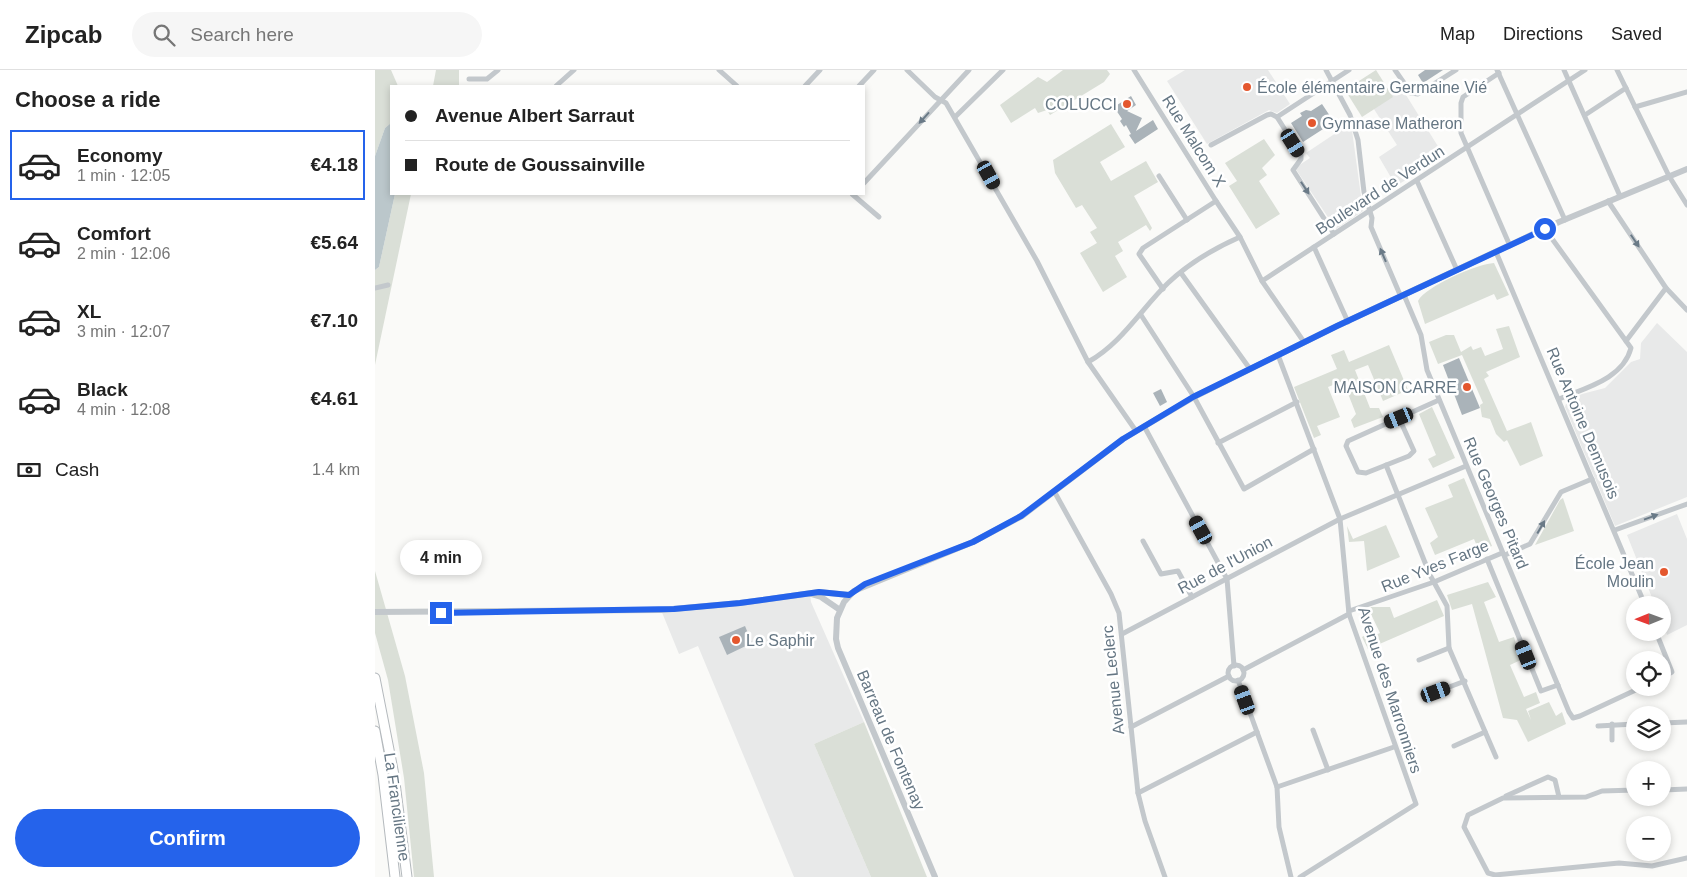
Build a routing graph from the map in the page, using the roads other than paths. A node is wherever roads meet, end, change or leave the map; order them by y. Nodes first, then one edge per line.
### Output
1 (498, 70) edge
2 (574, 70) edge
3 (719, 70) edge
4 (820, 70) edge
5 (874, 70) edge
6 (907, 70) edge
7 (969, 70) edge
8 (1003, 70) edge
9 (1326, 70) edge
10 (1349, 70) edge
11 (1395, 70) edge
12 (1456, 70) edge
13 (1564, 70) edge
14 (1585, 70) edge
15 (1617, 70) edge
16 (1135, 71) edge
17 (1498, 72) edge
18 (469, 79) dead end
19 (1333, 80) junction
20 (1569, 80) junction
21 (557, 85) edge
22 (736, 85) edge
23 (806, 85) edge
24 (860, 85) edge
25 (1626, 88) junction
26 (1687, 92) edge
27 (941, 100) junction
28 (1635, 107) junction
29 (1518, 114) junction
30 (1585, 115) junction
31 (1277, 117) junction
32 (955, 118) junction
33 (1211, 145) dead end
34 (1467, 148) junction
35 (1687, 169) edge
36 (1159, 176) dead end
37 (1669, 176) junction
38 (1417, 181) junction
39 (865, 183) edge
40 (854, 195) edge
41 (1620, 196) junction
42 (1216, 200) junction
43 (1608, 201) junction
44 (1687, 205) edge
45 (1370, 212) junction
46 (879, 217) dead end
47 (1187, 220) junction
48 (1565, 220) junction
49 (1545, 229) junction
50 (1334, 234) junction
51 (1240, 237) junction
52 (1510, 246) junction
53 (1314, 247) junction
54 (1496, 252) junction
55 (1457, 270) junction
56 (1181, 273) junction
57 (1262, 281) junction
58 (388, 285) dead end
59 (375, 288) edge
60 (1666, 288) junction
61 (1163, 289) junction
62 (1403, 296) junction
63 (1687, 310) edge
64 (1141, 314) junction
65 (1348, 322) junction
66 (1626, 341) junction
67 (1304, 342) junction
68 (1278, 355) junction
69 (1088, 362) junction
70 (1249, 369) junction
71 (1193, 397) junction
72 (1559, 399) junction
73 (1439, 400) junction
74 (1297, 402) junction
75 (1399, 418) junction
76 (1145, 426) junction
77 (1136, 431) junction
78 (1218, 443) junction
79 (1314, 449) junction
80 (1386, 465) junction
81 (1466, 466) junction
82 (1592, 479) junction
83 (1054, 491) junction
84 (1397, 495) junction
85 (1687, 504) edge
86 (1340, 519) junction
87 (1615, 530) junction
88 (1143, 541) dead end
89 (1503, 554) junction
90 (1487, 559) junction
91 (1227, 579) junction
92 (1434, 582) junction
93 (810, 594) junction
94 (849, 595) junction
95 (1641, 596) edge
96 (1191, 597) junction
97 (840, 610) junction
98 (375, 612) edge
99 (1349, 612) junction
100 (1122, 634) junction
101 (1449, 648) junction
102 (1419, 660) dead end
103 (1233, 666) junction
104 (1243, 670) junction
105 (1229, 676) junction
106 (375, 678) edge
107 (1238, 680) junction
108 (1465, 681) junction
109 (1558, 685) junction
110 (1436, 692) dead end
111 (1626, 695) edge
112 (1687, 722) edge
113 (1671, 723) edge
114 (1612, 724) junction
115 (1626, 724) edge
116 (1598, 726) dead end
117 (1131, 727) junction
118 (1313, 730) dead end
119 (375, 731) edge
120 (1257, 732) junction
121 (1485, 732) junction
122 (1612, 740) dead end
123 (1454, 746) dead end
124 (1394, 747) junction
125 (1496, 757) dead end
126 (1328, 770) junction
127 (1277, 787) junction
128 (1687, 789) edge
129 (1626, 790) edge
130 (1671, 790) edge
131 (1138, 793) junction
132 (1559, 797) junction
133 (1503, 798) junction
134 (1687, 858) edge
135 (395, 877) edge
136 (407, 877) edge
137 (935, 877) edge
138 (1165, 877) edge
139 (1291, 877) edge
140 (1301, 877) edge

1 - 18 street
2 - 21 street
3 - 22 street
4 - 23 street
5 - 24 street
6 - 27 street
7 - 27 street
8 - 32 street
9 - 19 street, Rue Georges Pitard
10 - 19 street
11 - 12 street
13 - 20 street
14 - 20 street, Boulevard de Verdun
15 - 25 street
16 - 42 street, Rue Malcom X
17 - 29 street
17 - 34 street
19 - 31 street
19 - 45 street, Rue Georges Pitard
20 - 29 street, Boulevard de Verdun
20 - 30 street
25 - 28 street
25 - 30 street
26 - 28 street
27 - 32 street
27 -> 39 street
28 - 37 street
29 - 34 street, Boulevard de Verdun
29 - 48 street
30 - 41 street
31 - 33 street
31 -> 50 street
32 - 69 street
34 - 38 street, Boulevard de Verdun
34 - 52 street
35 - 37 street
36 - 47 street
37 - 41 street
37 - 44 street
38 - 45 street, Boulevard de Verdun
38 - 55 street
40 - 46 street
41 - 43 street
42 - 47 street
42 - 51 street, Rue Malcom X
43 - 48 street
43 -> 60 street
45 - 50 street, Boulevard de Verdun
62 -> 45 street, Rue Georges Pitard
47 - 61 street
48 - 49 street
49 - 52 street
49 - 66 street
50 - 53 street, Boulevard de Verdun
51 - 56 street
51 - 57 street, Rue Malcom X
52 - 54 street
53 - 57 street, Boulevard de Verdun
53 - 65 street
54 - 55 street
54 - 72 street, Rue Antoine Demusois
55 - 62 street
56 - 61 street
56 - 70 street
57 - 67 street, Rue Malcom X
58 - 59 street
60 - 63 street
60 - 66 street
61 - 64 street
62 - 65 street
62 - 73 street, Rue Georges Pitard
64 - 69 street
64 - 71 street
65 - 67 street
66 - 72 street
67 - 68 street
68 - 70 street
68 - 74 street, Avenue des Marronniers
69 - 77 street
70 - 71 street
71 - 76 street
71 - 78 street
72 - 82 street, Rue Antoine Demusois
73 - 75 street
73 - 81 street, Rue Georges Pitard
74 - 78 street
74 - 79 street, Avenue des Marronniers
75 - 80 street
75 - 80 street
76 - 77 street
76 - 91 street
77 - 83 street
78 - 79 street
79 - 86 street, Avenue des Marronniers
80 - 84 street
81 - 84 street, Rue de l'Union
81 - 89 street, Rue Georges Pitard
82 - 87 street, Rue Antoine Demusois
89 -> 82 street, Rue Yves Farge
83 - 94 street
83 - 100 street, Avenue Leclerc
84 - 86 street, Rue de l'Union
84 - 92 street
87 -> 85 street
86 - 91 street, Rue de l'Union
86 - 99 street, Avenue des Marronniers
87 - 95 street, Rue Antoine Demusois
88 - 96 street
89 - 90 street, Rue Yves Farge
89 - 109 street, Rue Georges Pitard
90 - 92 street, Rue Yves Farge
90 - 109 street
91 - 96 street, Rue de l'Union
91 - 103 street
92 - 99 street, Rue Yves Farge
92 - 101 street
93 - 94 street
93 - 97 street
93 - 98 street
94 - 97 street
96 - 100 street, Rue de l'Union
97 - 137 street, Barreau de Fontenay
99 - 104 street, Rue Yves Farge
99 - 124 street, Avenue des Marronniers
100 - 117 street, Avenue Leclerc
101 - 102 street
101 - 108 street
103 - 104 street
103 - 105 street
104 - 107 street
105 - 107 street
105 - 117 street
106 - 136 highway, La Francilienne
107 - 120 street
108 - 110 street
108 - 121 street
109 - 111 street, Rue Georges Pitard
112 - 113 street
114 - 115 street
114 - 116 street
114 - 122 street
117 - 131 street, Avenue Leclerc
118 - 126 street
119 - 135 highway, La Francilienne
120 - 127 street
120 - 131 street
121 - 123 street
121 - 125 street
124 - 126 street
124 - 140 street, Avenue des Marronniers
126 - 127 street
127 - 139 street
128 - 130 street
129 - 132 street
131 - 138 street, Avenue Leclerc
132 - 133 street
132 - 133 street
133 - 134 street

